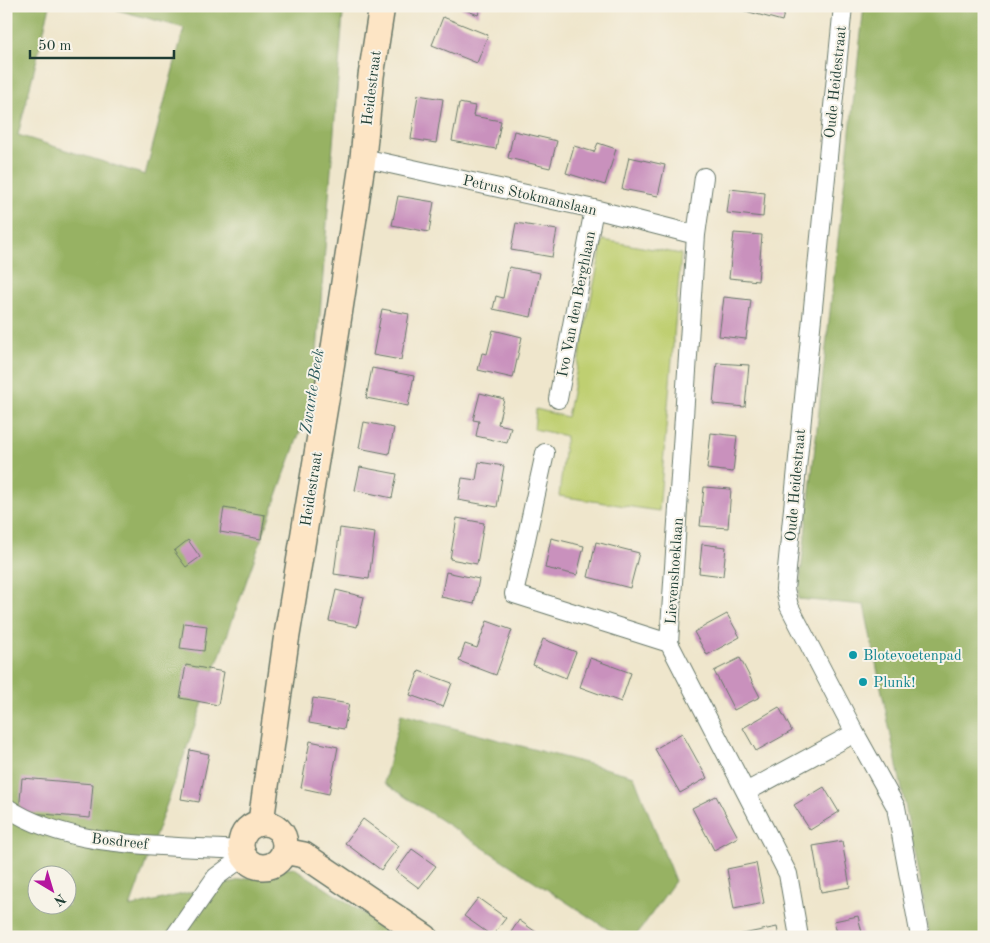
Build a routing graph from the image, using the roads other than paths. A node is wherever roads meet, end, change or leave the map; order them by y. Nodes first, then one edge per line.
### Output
1 (382, 6) edge
2 (843, 6) edge
3 (363, 158) junction
4 (704, 177) dead end
5 (594, 209) junction
6 (696, 235) junction
7 (558, 400) dead end
8 (545, 453) dead end
9 (669, 643) junction
10 (855, 733) junction
11 (746, 792) junction
12 (6, 807) edge
13 (261, 822) junction
14 (284, 852) junction
15 (242, 854) junction
16 (174, 937) edge
17 (425, 937) edge
18 (798, 937) edge
19 (920, 937) edge

1 - 3 street, Heidestraat
2 - 10 street, Oude Heidestraat
3 - 5 street, Petrus Stokmanslaan
3 - 13 street, Heidestraat
4 - 6 street, Lievenshoeklaan
5 - 6 street, Petrus Stokmanslaan
5 - 7 street, Ivo Van den Berghlaan
6 - 9 street, Lievenshoeklaan
8 - 9 street
9 - 11 street, Lievenshoeklaan
10 - 11 street
10 - 19 street, Oude Heidestraat
11 - 18 street, Lievenshoeklaan
12 - 15 street, Bosdreef
13 - 14 street
13 - 15 street
14 - 15 street
14 - 17 street
15 - 16 street

